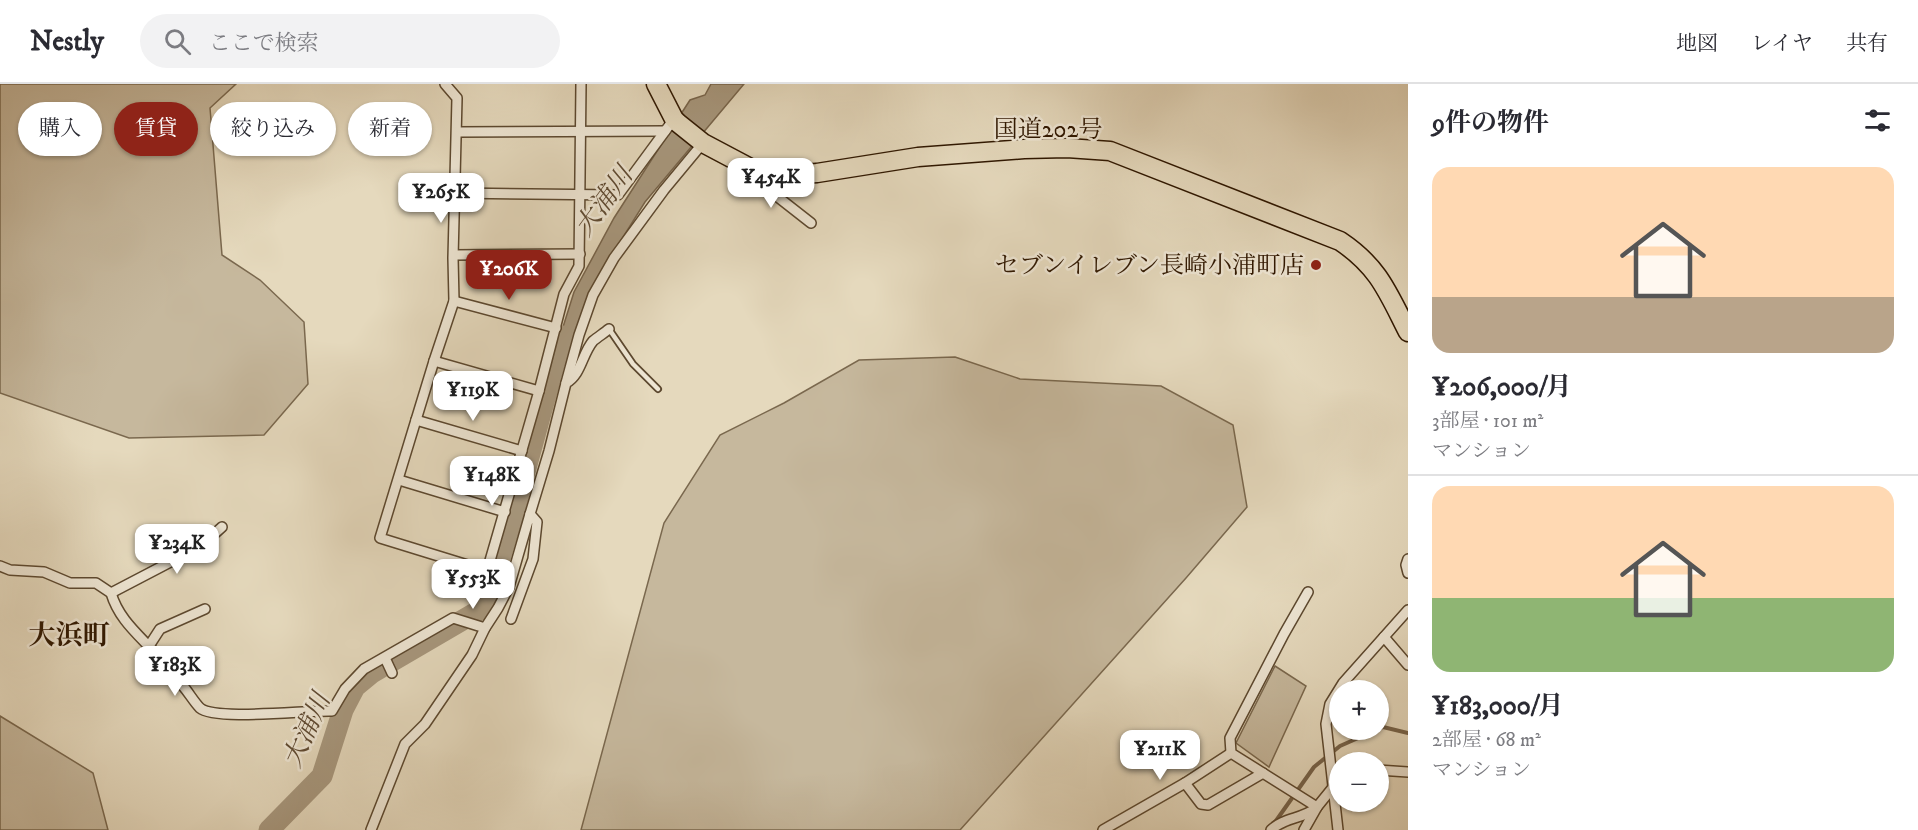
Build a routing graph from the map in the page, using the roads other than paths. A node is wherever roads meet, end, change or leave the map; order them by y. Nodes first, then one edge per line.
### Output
1 (445, 84) edge
2 (581, 84) edge
3 (656, 84) edge
4 (672, 124) junction
5 (457, 132) junction
6 (581, 132) junction
7 (703, 143) junction
8 (754, 170) junction
9 (455, 193) junction
10 (580, 194) junction
11 (811, 223) dead end
12 (580, 254) junction
13 (454, 255) junction
14 (454, 301) junction
15 (556, 328) junction
16 (609, 329) joint
17 (1408, 332) edge
18 (579, 335) junction
19 (594, 341) junction
20 (434, 361) junction
21 (566, 383) junction
22 (658, 389) dead end
23 (539, 391) junction
24 (416, 420) junction
25 (522, 451) junction
26 (399, 480) junction
27 (505, 512) junction
28 (530, 514) junction
29 (222, 527) dead end
30 (1408, 559) edge
31 (0, 566) edge
32 (1408, 573) edge
33 (1308, 592) dead end
34 (111, 593) junction
35 (205, 609) dead end
36 (1408, 610) edge
37 (512, 619) dead end
38 (485, 628) junction
39 (1384, 637) junction
40 (149, 646) junction
41 (385, 658) junction
42 (1408, 665) edge
43 (392, 673) dead end
44 (1332, 752) edge
45 (1231, 753) junction
46 (1389, 771) edge
47 (1408, 772) edge
48 (1263, 773) junction
49 (1185, 783) junction
50 (1329, 792) edge
51 (1317, 807) junction
52 (1336, 812) edge
53 (371, 830) edge
54 (1102, 830) edge
55 (1271, 830) edge
56 (1304, 830) edge
57 (1338, 830) edge

1 - 5 street
2 - 6 street
3 - 4 highway
4 - 6 street
4 - 7 highway, 国道202号
4 - 10 street
5 - 6 street
5 - 9 street
6 - 10 street
7 - 8 highway, 国道202号
7 - 18 street
8 - 11 street
8 - 17 highway, 国道202号
9 - 10 street
9 - 13 street
10 - 12 street
12 - 13 street
12 - 15 street
13 - 14 street
14 - 15 street
14 - 20 street
15 - 23 street
16 - 19 street
16 - 22 lane
18 - 19 street
18 - 21 street
19 - 21 street
20 - 23 street
20 - 24 street
21 - 28 street
23 - 25 street
24 - 25 street
24 - 26 street
25 - 27 street
26 - 27 street
26 - 27 street
28 - 37 street
28 - 38 street
29 - 34 street
30 - 32 street
31 - 34 street
33 - 45 street
34 - 40 street
35 - 40 street
36 - 39 street
38 - 41 street
38 - 53 street
39 - 42 street
39 - 44 street
40 - 41 street
41 - 43 street
45 - 48 street
45 - 49 street
46 - 47 street
48 - 49 street
48 - 51 street
49 - 54 street
50 - 51 street
51 - 55 street
51 - 56 street
52 - 57 street

